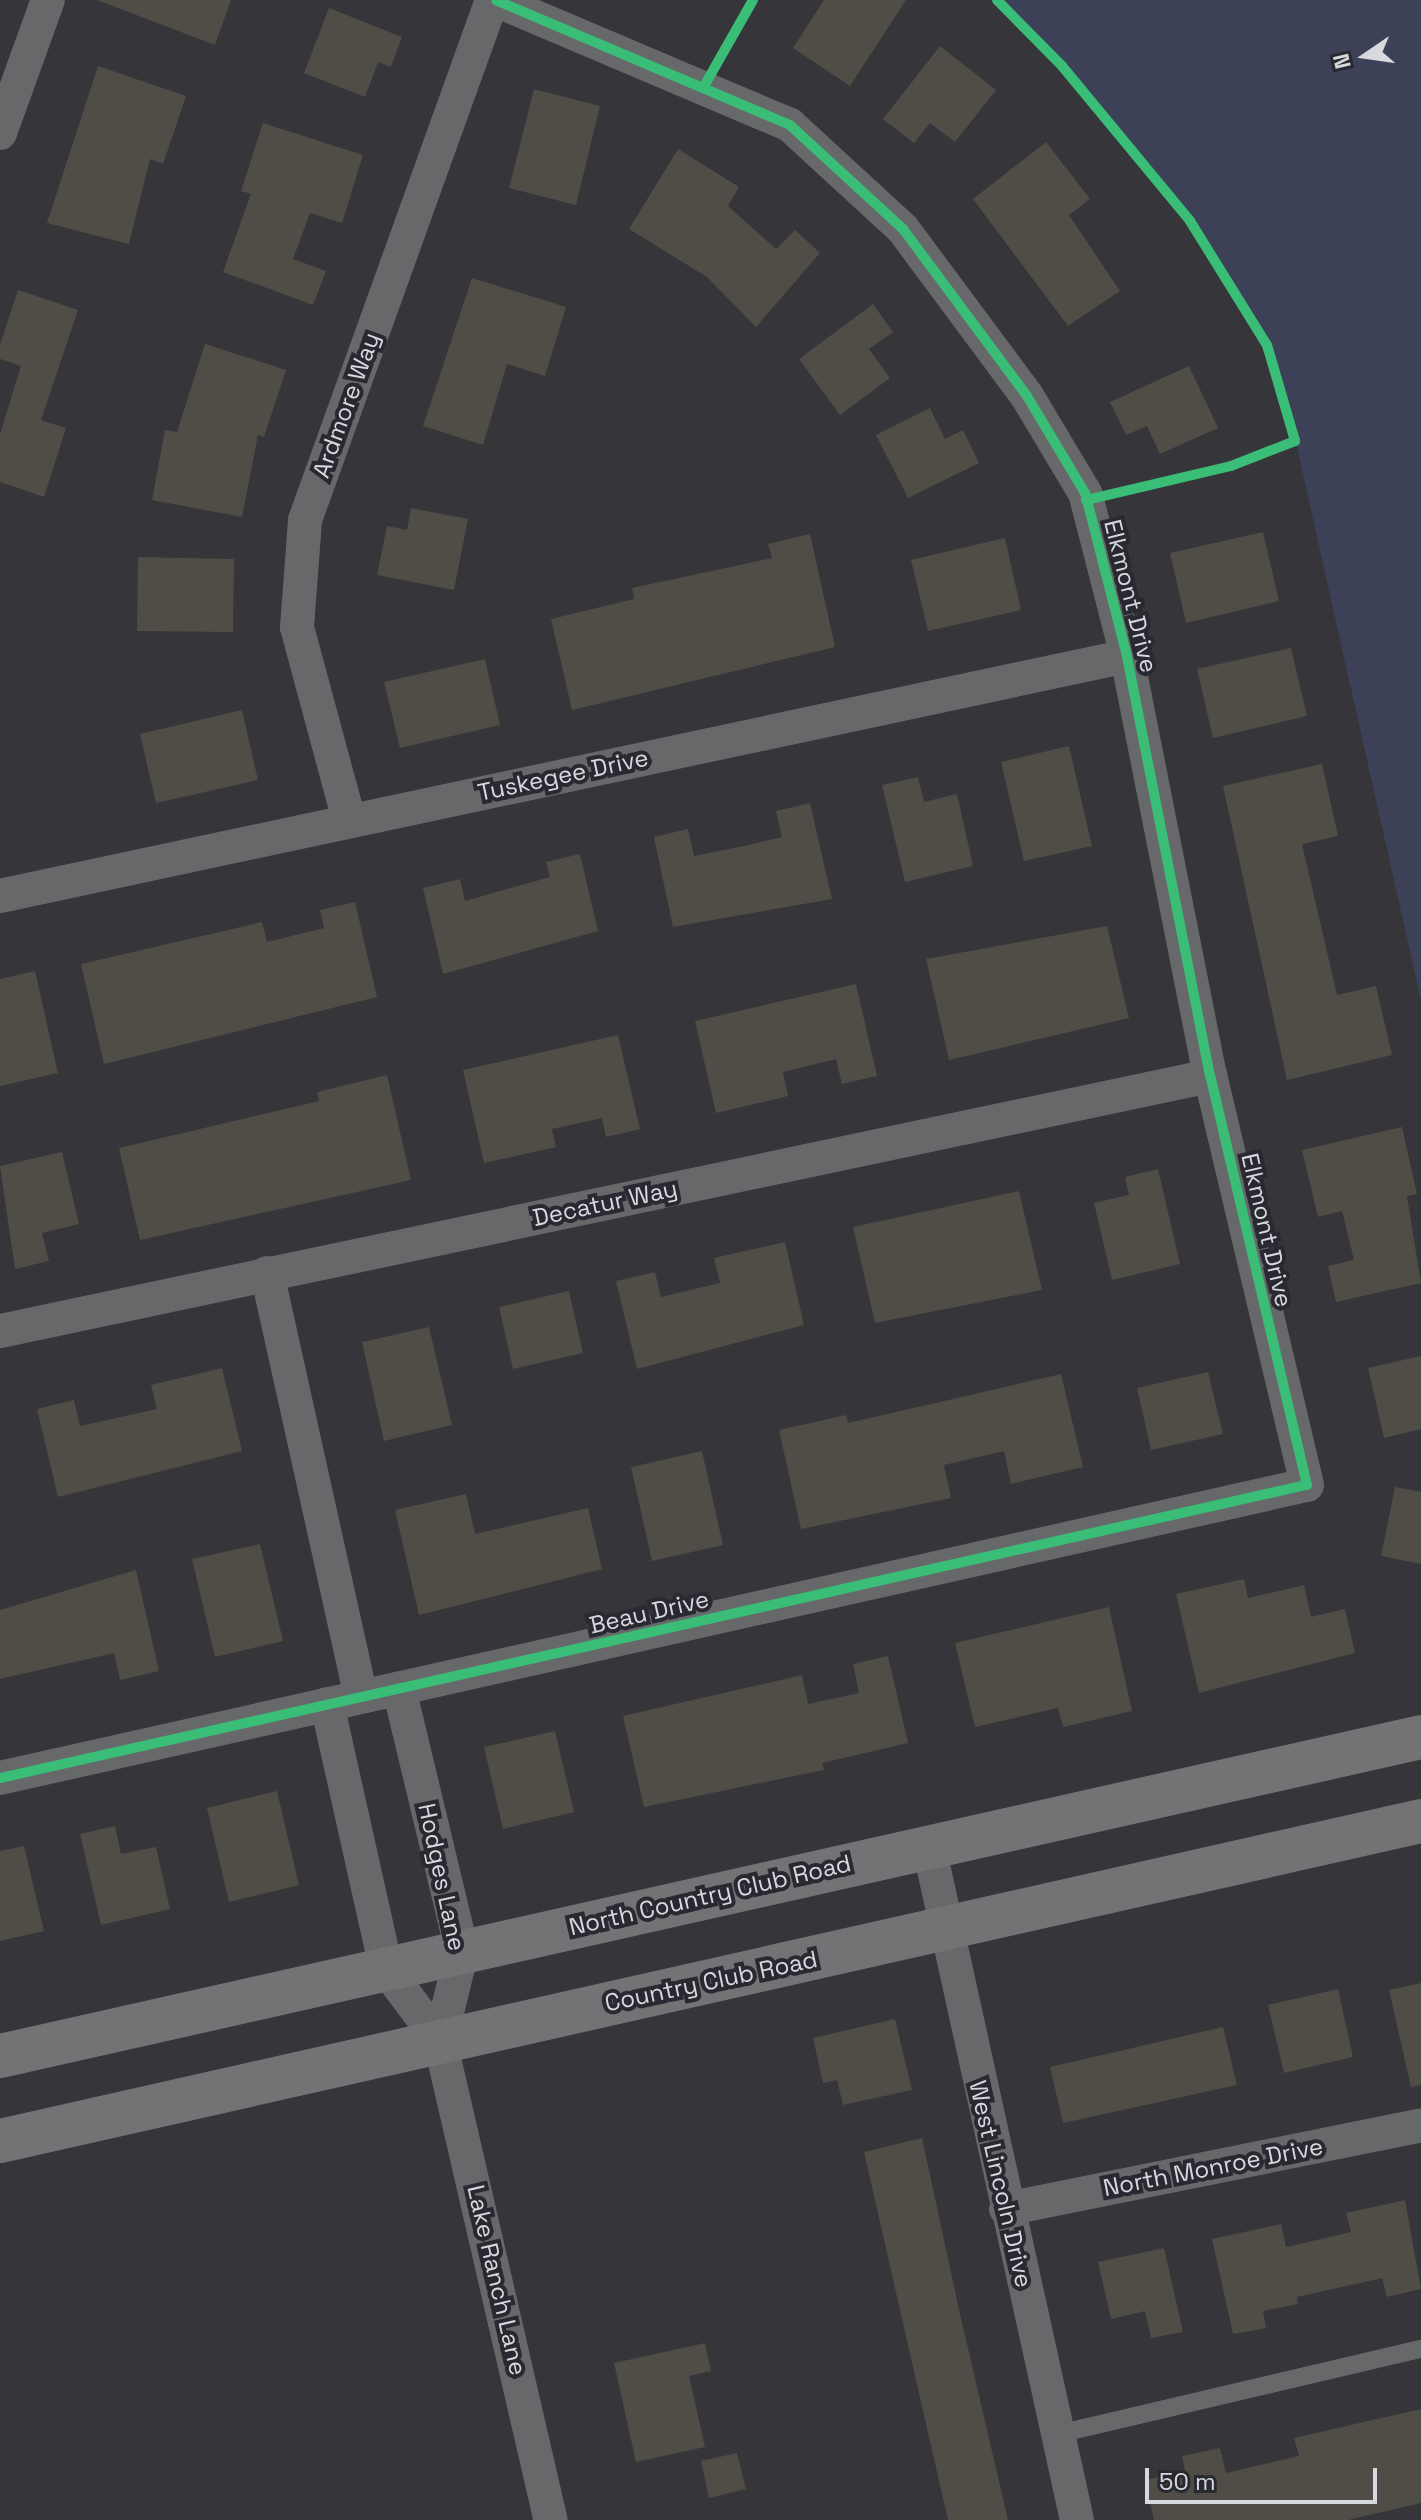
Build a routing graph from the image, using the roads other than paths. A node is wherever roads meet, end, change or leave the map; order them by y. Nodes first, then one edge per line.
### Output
1 (48, 0) edge
2 (494, 0) edge
3 (0, 133) edge
4 (1127, 656) junction
5 (349, 820) junction
6 (0, 896) edge
7 (1210, 1076) junction
8 (267, 1273) junction
9 (0, 1331) edge
10 (1307, 1485) joint
11 (399, 1688) junction
12 (361, 1697) junction
13 (327, 1704) junction
14 (1421, 1737) edge
15 (0, 1778) edge
16 (1421, 1821) edge
17 (929, 1847) junction
18 (946, 1929) junction
19 (462, 1951) junction
20 (386, 1969) junction
21 (440, 2041) junction
22 (0, 2056) edge
23 (1421, 2125) edge
24 (0, 2141) edge
25 (1006, 2209) junction
26 (1421, 2349) edge
27 (1058, 2434) junction
28 (551, 2520) edge
29 (1077, 2520) edge

1 - 3 street
2 - 4 street, Elkmont Drive
2 - 5 street, Ardmore Way
4 - 5 street, Tuskegee Drive
4 - 7 street, Elkmont Drive
5 - 6 street, Tuskegee Drive
7 - 8 street, Decatur Way
7 - 10 street, Elkmont Drive
8 - 9 street, Decatur Way
8 - 12 street
10 - 11 street, Beau Drive
11 - 12 street, Beau Drive
11 - 19 street, Hodges Lane
12 - 13 street, Beau Drive
13 - 15 street, Beau Drive
13 - 20 street
14 - 17 main road, North Country Club Road
16 - 18 main road, Country Club Road
17 - 18 street, West Lincoln Drive
17 - 19 main road, North Country Club Road
18 - 21 main road, Country Club Road
18 - 25 street, West Lincoln Drive
19 - 20 main road, North Country Club Road
19 - 21 street, Hodges Lane
20 - 21 street
20 - 22 main road, North Country Club Road
21 - 24 main road, Country Club Road
21 - 28 street, Lake Ranch Lane
23 - 25 street, North Monroe Drive
25 - 27 street, West Lincoln Drive
26 - 27 lane
27 - 29 street, West Lincoln Drive

